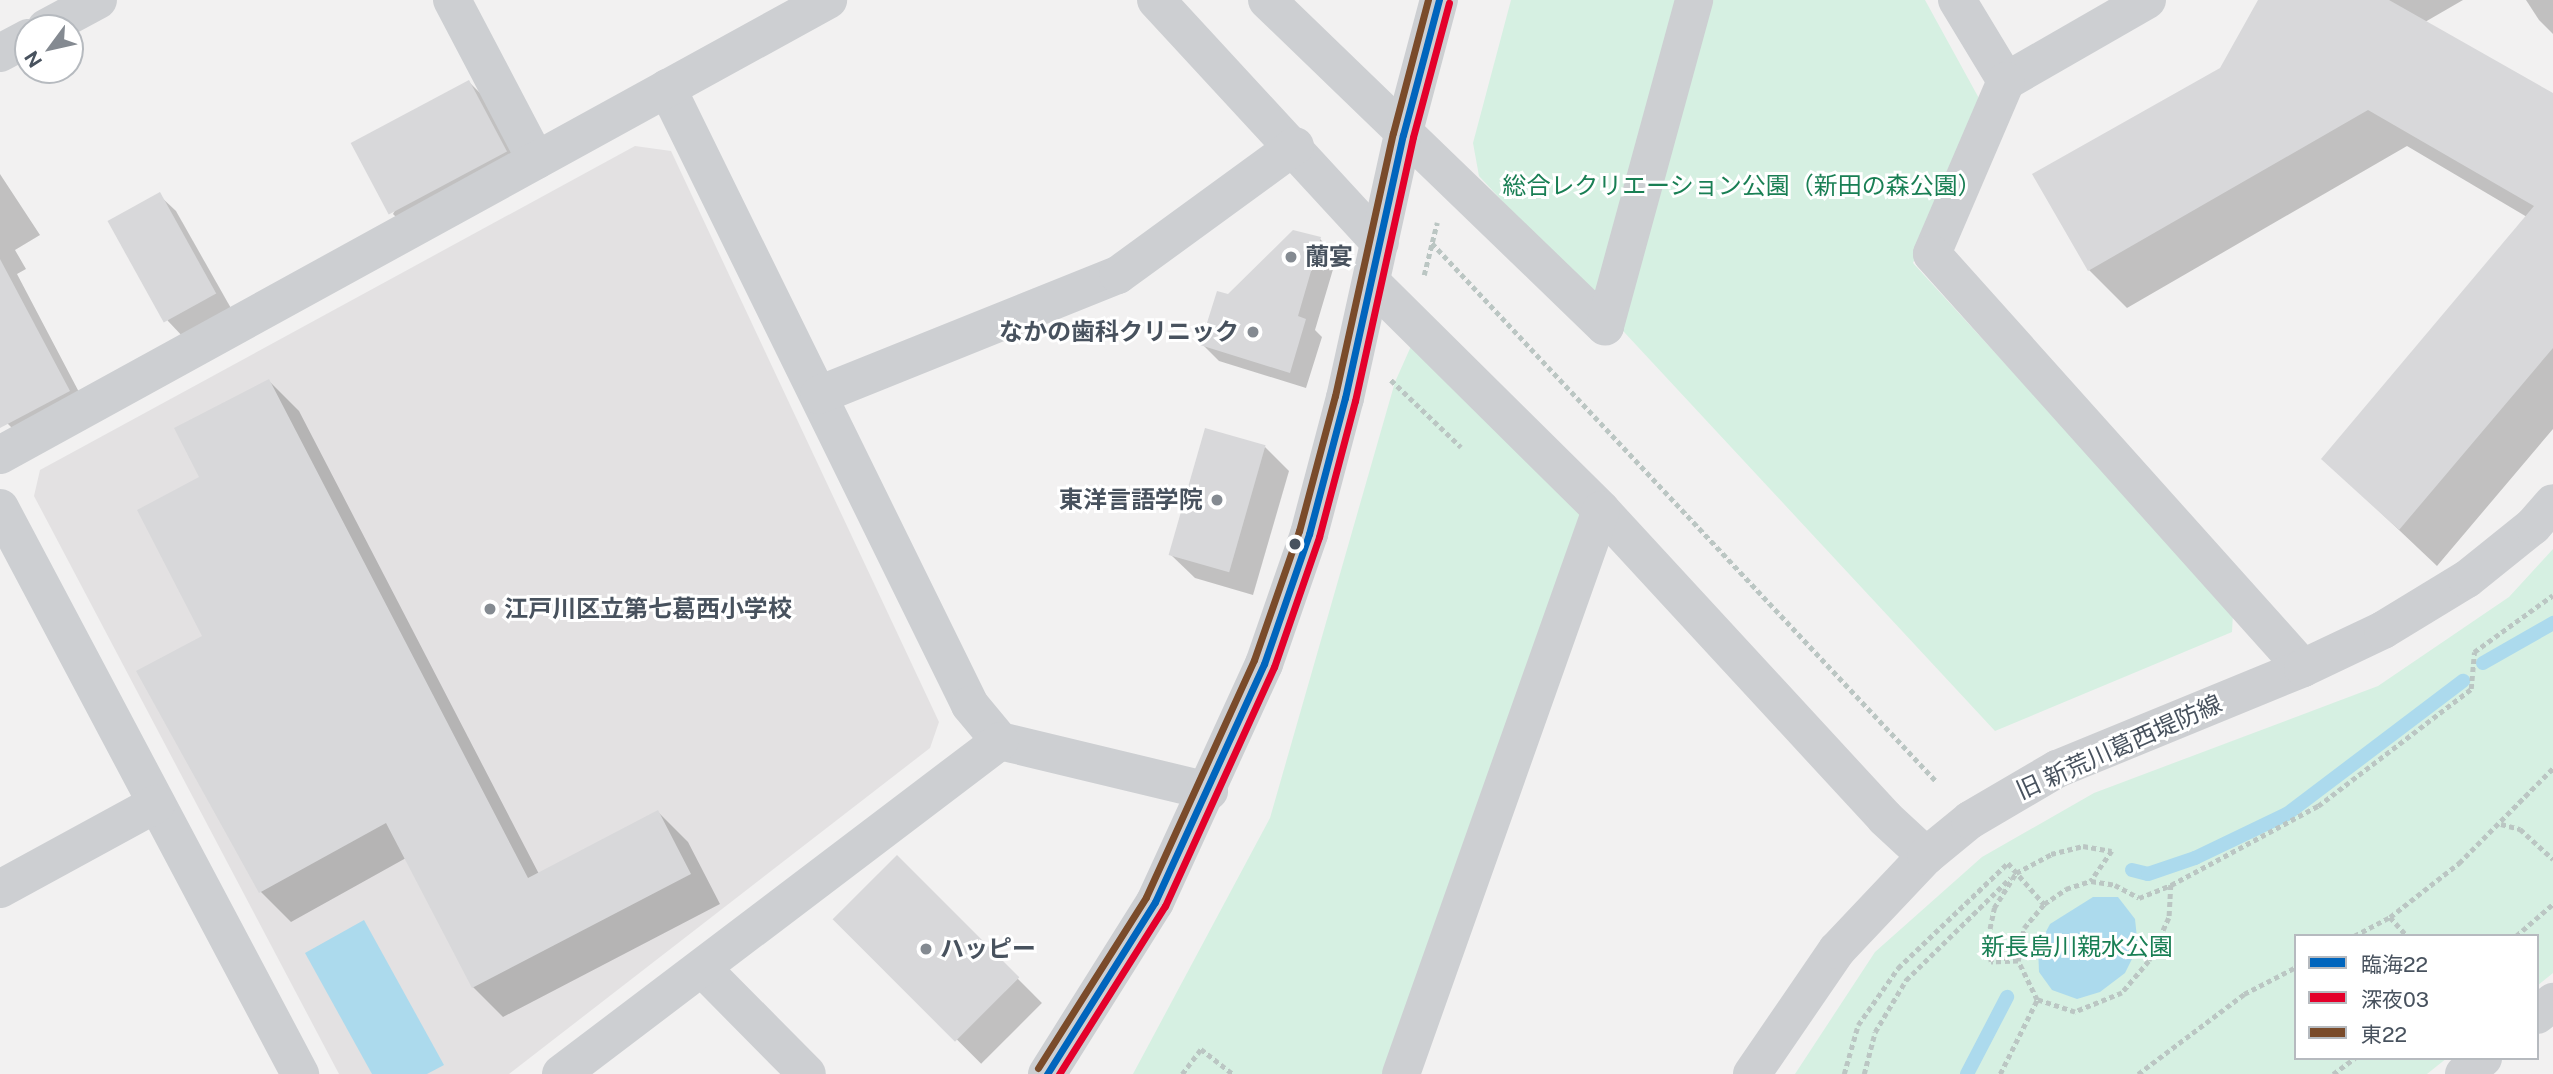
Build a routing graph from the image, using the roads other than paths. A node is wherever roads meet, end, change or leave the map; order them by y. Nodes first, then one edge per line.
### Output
1 (98, 0) edge
2 (452, 0) edge
3 (828, 0) edge
4 (1156, 0) edge
5 (1268, 0) edge
6 (1439, 0) edge
7 (1695, 0) edge
8 (1957, 0) edge
9 (2147, 0) edge
10 (72, 14) edge
11 (2006, 81) junction
12 (667, 88) junction
13 (1403, 135) junction
14 (1295, 146) junction
15 (536, 160) junction
16 (1380, 243) junction
17 (1372, 283) junction
18 (819, 396) junction
19 (0, 455) edge
20 (2553, 503) edge
21 (0, 508) edge
22 (1601, 510) junction
23 (2303, 668) junction
24 (1000, 741) junction
25 (1209, 791) junction
26 (156, 804) junction
27 (1926, 856) junction
28 (0, 889) edge
29 (702, 968) junction
30 (2553, 1002) edge
31 (2539, 1013) edge
32 (2481, 1060) edge
33 (300, 1074) edge
34 (562, 1074) edge
35 (807, 1074) edge
36 (1047, 1074) edge
37 (1401, 1074) edge
38 (1752, 1074) edge
39 (2464, 1074) edge

1 - 10 street
2 - 15 street
3 - 12 street
4 - 14 street
5 - 13 street
6 - 13 street
7 - 13 street
8 - 11 street
9 - 11 street
11 - 23 street
12 - 15 street
12 - 18 street
13 - 16 street
14 - 16 street
14 - 18 street
15 - 19 street
16 - 17 street
17 - 22 street
17 - 25 street
18 - 24 street
20 - 23 street, 旧 新荒川葛西堤防線
21 - 26 street
22 - 27 street
22 - 37 street
23 - 27 street, 旧 新荒川葛西堤防線
24 - 25 street
24 - 29 street
25 - 36 street
26 - 28 street
26 - 33 street
27 - 38 street, 旧 新荒川葛西堤防線
29 - 34 street
29 - 35 street
30 - 31 street
32 - 39 street

